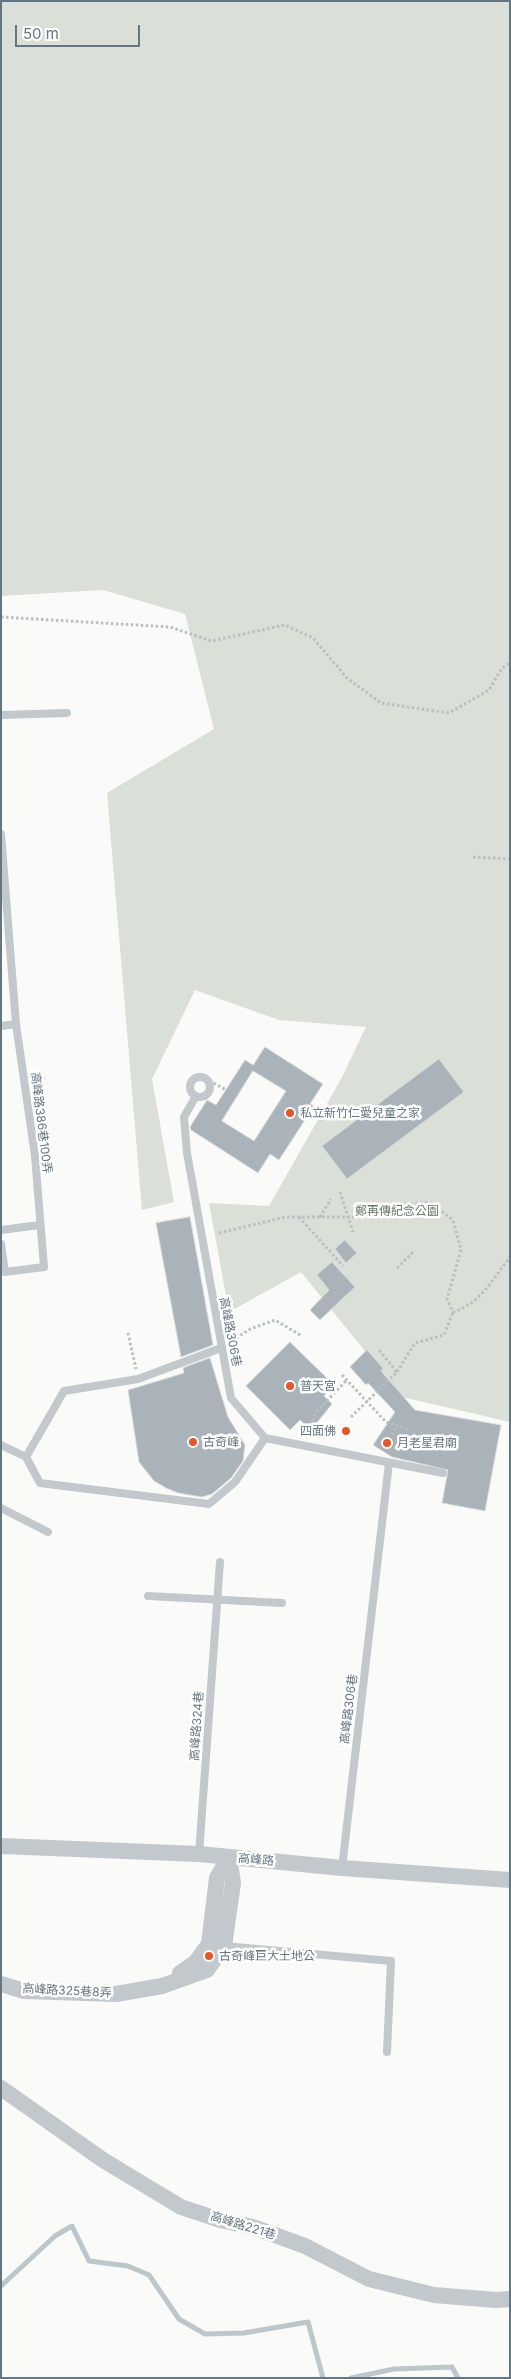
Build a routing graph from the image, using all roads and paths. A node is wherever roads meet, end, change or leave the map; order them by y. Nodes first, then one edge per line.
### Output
1 (1, 618) edge
2 (510, 663) edge
3 (67, 713) dead end
4 (1, 714) edge
5 (1, 834) edge
6 (473, 857) dead end
7 (510, 859) edge
8 (16, 1024) junction
9 (1, 1026) edge
10 (205, 1078) junction
11 (226, 1090) dead end
12 (196, 1096) junction
13 (340, 1192) dead end
14 (331, 1199) dead end
15 (299, 1217) junction
16 (320, 1217) junction
17 (349, 1217) junction
18 (40, 1225) junction
19 (1, 1230) edge
20 (354, 1232) dead end
21 (219, 1233) dead end
22 (1, 1244) edge
23 (413, 1252) dead end
24 (510, 1257) edge
25 (343, 1266) dead end
26 (397, 1268) dead end
27 (453, 1312) junction
28 (128, 1333) dead end
29 (302, 1336) dead end
30 (220, 1348) junction
31 (378, 1349) dead end
32 (397, 1372) junction
33 (342, 1376) dead end
34 (138, 1379) junction
35 (347, 1380) junction
36 (367, 1402) junction
37 (324, 1411) dead end
38 (316, 1413) junction
39 (351, 1417) dead end
40 (313, 1421) dead end
41 (397, 1426) junction
42 (410, 1430) dead end
43 (392, 1434) dead end
44 (265, 1438) junction
45 (1, 1445) edge
46 (26, 1457) junction
47 (389, 1462) junction
48 (444, 1473) dead end
49 (1, 1508) edge
50 (48, 1532) dead end
51 (220, 1562) dead end
52 (148, 1596) dead end
53 (218, 1600) junction
54 (282, 1604) dead end
55 (1, 1846) edge
56 (199, 1854) junction
57 (229, 1857) junction
58 (342, 1868) junction
59 (510, 1880) edge
60 (224, 1946) junction
61 (1, 1984) edge
62 (162, 1986) junction
63 (387, 2052) dead end
64 (1, 2088) edge
65 (510, 2299) edge

1 - 2 path
3 - 4 lane
5 - 8 lane, 高峰路386巷100弄
6 - 7 path
8 - 9 lane
8 - 18 lane, 高峰路386巷100弄
10 - 11 path
10 - 12 lane
10 - 12 lane
12 - 30 lane, 高峰路306巷
13 - 17 path
14 - 16 path
15 - 16 path
15 - 21 path
15 - 25 path
16 - 17 path
17 - 20 path
17 - 27 path
18 - 19 lane
18 - 22 lane, 高峰路386巷100弄
23 - 26 path
24 - 27 path
27 - 32 path
28 - 34 path
29 - 30 path
30 - 34 lane
30 - 44 lane, 高峰路306巷
31 - 32 path
32 - 36 path
33 - 35 path
34 - 46 lane
35 - 36 path
35 - 38 path
36 - 39 path
36 - 41 path
37 - 38 path
38 - 40 path
41 - 42 path
41 - 43 path
44 - 46 lane
44 - 47 lane
45 - 46 lane
47 - 48 lane
47 - 58 lane, 高峰路306巷
49 - 50 lane
51 - 53 lane, 高峰路324巷
52 - 53 lane
53 - 54 lane
53 - 56 lane, 高峰路324巷
55 - 56 street, 高峰路
56 - 57 street, 高峰路
57 - 58 street, 高峰路
57 - 60 street
57 - 62 street
58 - 59 street, 高峰路
60 - 62 street, 高峰路325巷8弄
60 - 63 lane
61 - 62 street, 高峰路325巷8弄
64 - 65 street, 高峰路221巷

